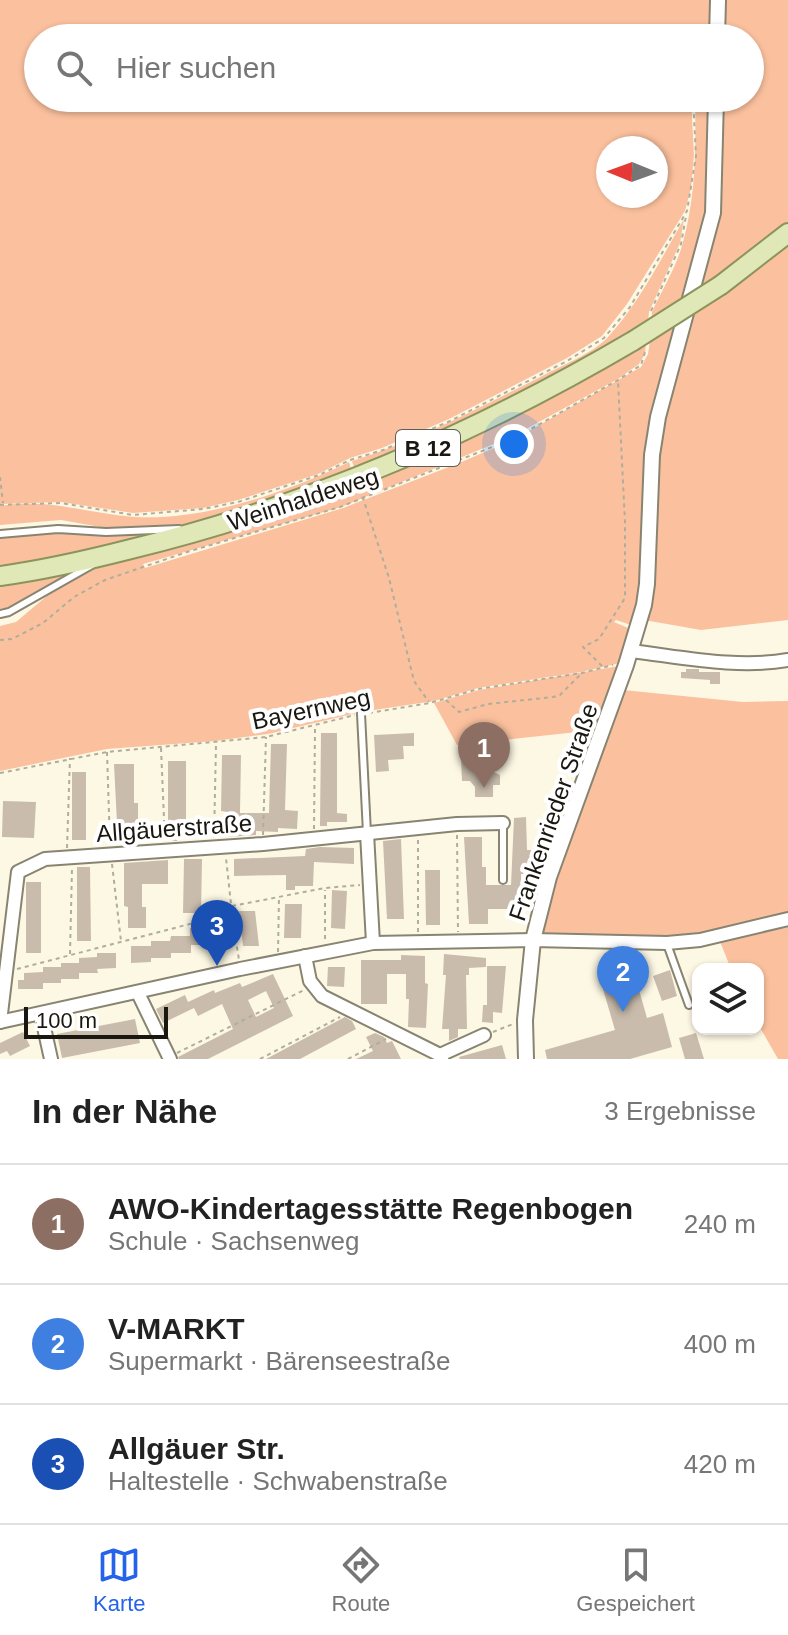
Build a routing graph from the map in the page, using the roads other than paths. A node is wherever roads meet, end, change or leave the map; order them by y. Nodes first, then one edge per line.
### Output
1 (718, 0) edge
2 (717, 24) edge
3 (716, 112) edge
4 (788, 233) edge
5 (211, 528) junction
6 (0, 534) edge
7 (112, 554) junction
8 (0, 576) edge
9 (0, 614) edge
10 (629, 658) junction
11 (788, 660) edge
12 (361, 714) road end
13 (503, 823) joint
14 (367, 833) junction
15 (503, 880) dead end
16 (788, 919) edge
17 (533, 940) junction
18 (373, 943) junction
19 (667, 943) junction
20 (305, 956) junction
21 (138, 993) junction
22 (689, 1005) dead end
23 (41, 1014) junction
24 (0, 1022) edge
25 (484, 1035) road end
26 (441, 1057) edge
27 (169, 1058) edge
28 (51, 1059) edge
29 (526, 1059) edge

1 - 2 street
3 - 10 street, Frankenrieder Straße
4 - 5 main road, B 12, bridge
5 - 6 lane
5 - 7 main road, B 12
7 - 8 main road, B 12
7 - 9 lane
10 - 11 street
10 - 17 street, Frankenrieder Straße
12 - 14 lane
13 - 14 street, Allgäuerstraße
13 - 15 lane
14 - 18 street
14 - 24 street, Allgäuerstraße
16 - 19 street
17 - 18 street
17 - 19 street
17 - 29 street, Frankenrieder Straße
18 - 20 street
19 - 22 lane
20 - 21 street
20 - 26 street
21 - 23 street
21 - 27 street
23 - 24 street
23 - 28 street
25 - 26 street

